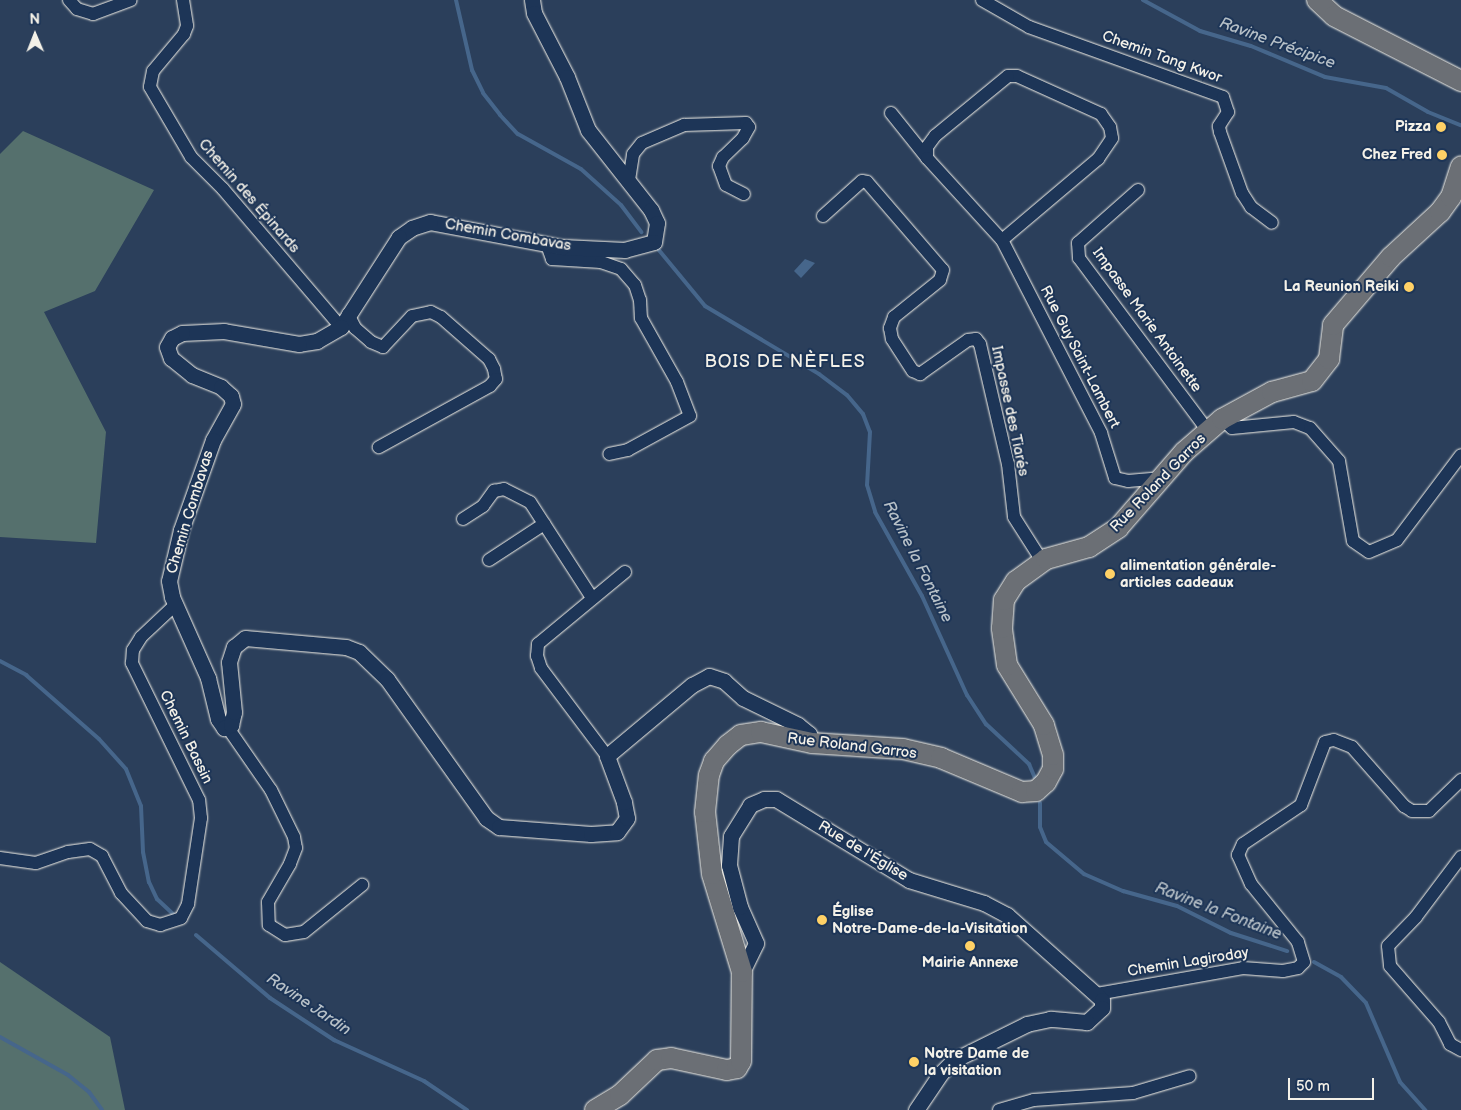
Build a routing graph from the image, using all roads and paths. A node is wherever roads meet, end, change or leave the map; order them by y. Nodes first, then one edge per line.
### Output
1 (69, 0) edge
2 (131, 0) edge
3 (183, 0) edge
4 (532, 0) edge
5 (982, 0) edge
6 (1317, 0) edge
7 (1461, 81) edge
8 (891, 113) dead end
9 (927, 158) junction
10 (1461, 167) edge
11 (629, 180) junction
12 (1138, 190) dead end
13 (744, 194) dead end
14 (823, 216) dead end
15 (1272, 223) dead end
16 (1002, 240) junction
17 (547, 244) junction
18 (344, 320) junction
19 (1215, 425) junction
20 (379, 447) dead end
21 (609, 454) dead end
22 (1461, 455) edge
23 (1160, 478) junction
24 (463, 519) dead end
25 (544, 524) junction
26 (488, 560) dead end
27 (1042, 561) junction
28 (625, 572) dead end
29 (592, 598) junction
30 (175, 605) junction
31 (228, 728) junction
32 (812, 743) junction
33 (607, 756) junction
34 (1461, 780) edge
35 (1461, 857) edge
36 (0, 858) edge
37 (362, 885) dead end
38 (742, 972) junction
39 (1097, 994) junction
40 (1461, 1050) edge
41 (1190, 1076) dead end
42 (595, 1110) edge
43 (916, 1110) edge
44 (999, 1110) edge

1 - 2 street
3 - 18 street, Chemin des Épinards
4 - 11 street, Chemin Combavas
5 - 15 street, Chemin Tang Kwor
6 - 7 main road
8 - 9 street, Rue Guy Saint-Lambert
9 - 16 street, Rue Guy Saint-Lambert
9 - 16 street
10 - 19 main road, Rue Roland Garros
11 - 13 street
11 - 17 street, Chemin Combavas
12 - 19 street, Impasse Marie Antoinette
14 - 27 street, Impasse des Tiarés
16 - 23 street, Rue Guy Saint-Lambert
17 - 18 street, Chemin Combavas
17 - 21 street
18 - 20 street, Chemin des Épinards
18 - 30 street, Chemin Combavas
19 - 22 street
19 - 23 main road, Rue Roland Garros
23 - 27 main road, Rue Roland Garros
24 - 25 street
25 - 26 street
25 - 29 street
27 - 32 main road, Rue Roland Garros
28 - 29 street
29 - 33 street
30 - 31 street, Chemin Combavas
30 - 36 street, Chemin Bassin
31 - 33 street
31 - 37 street
32 - 33 street
32 - 38 main road, Rue Roland Garros
34 - 39 street, Chemin Lagiroday
35 - 40 street
38 - 39 street, Rue de l'Église
38 - 42 main road, Rue Roland Garros
39 - 43 street
41 - 44 street

